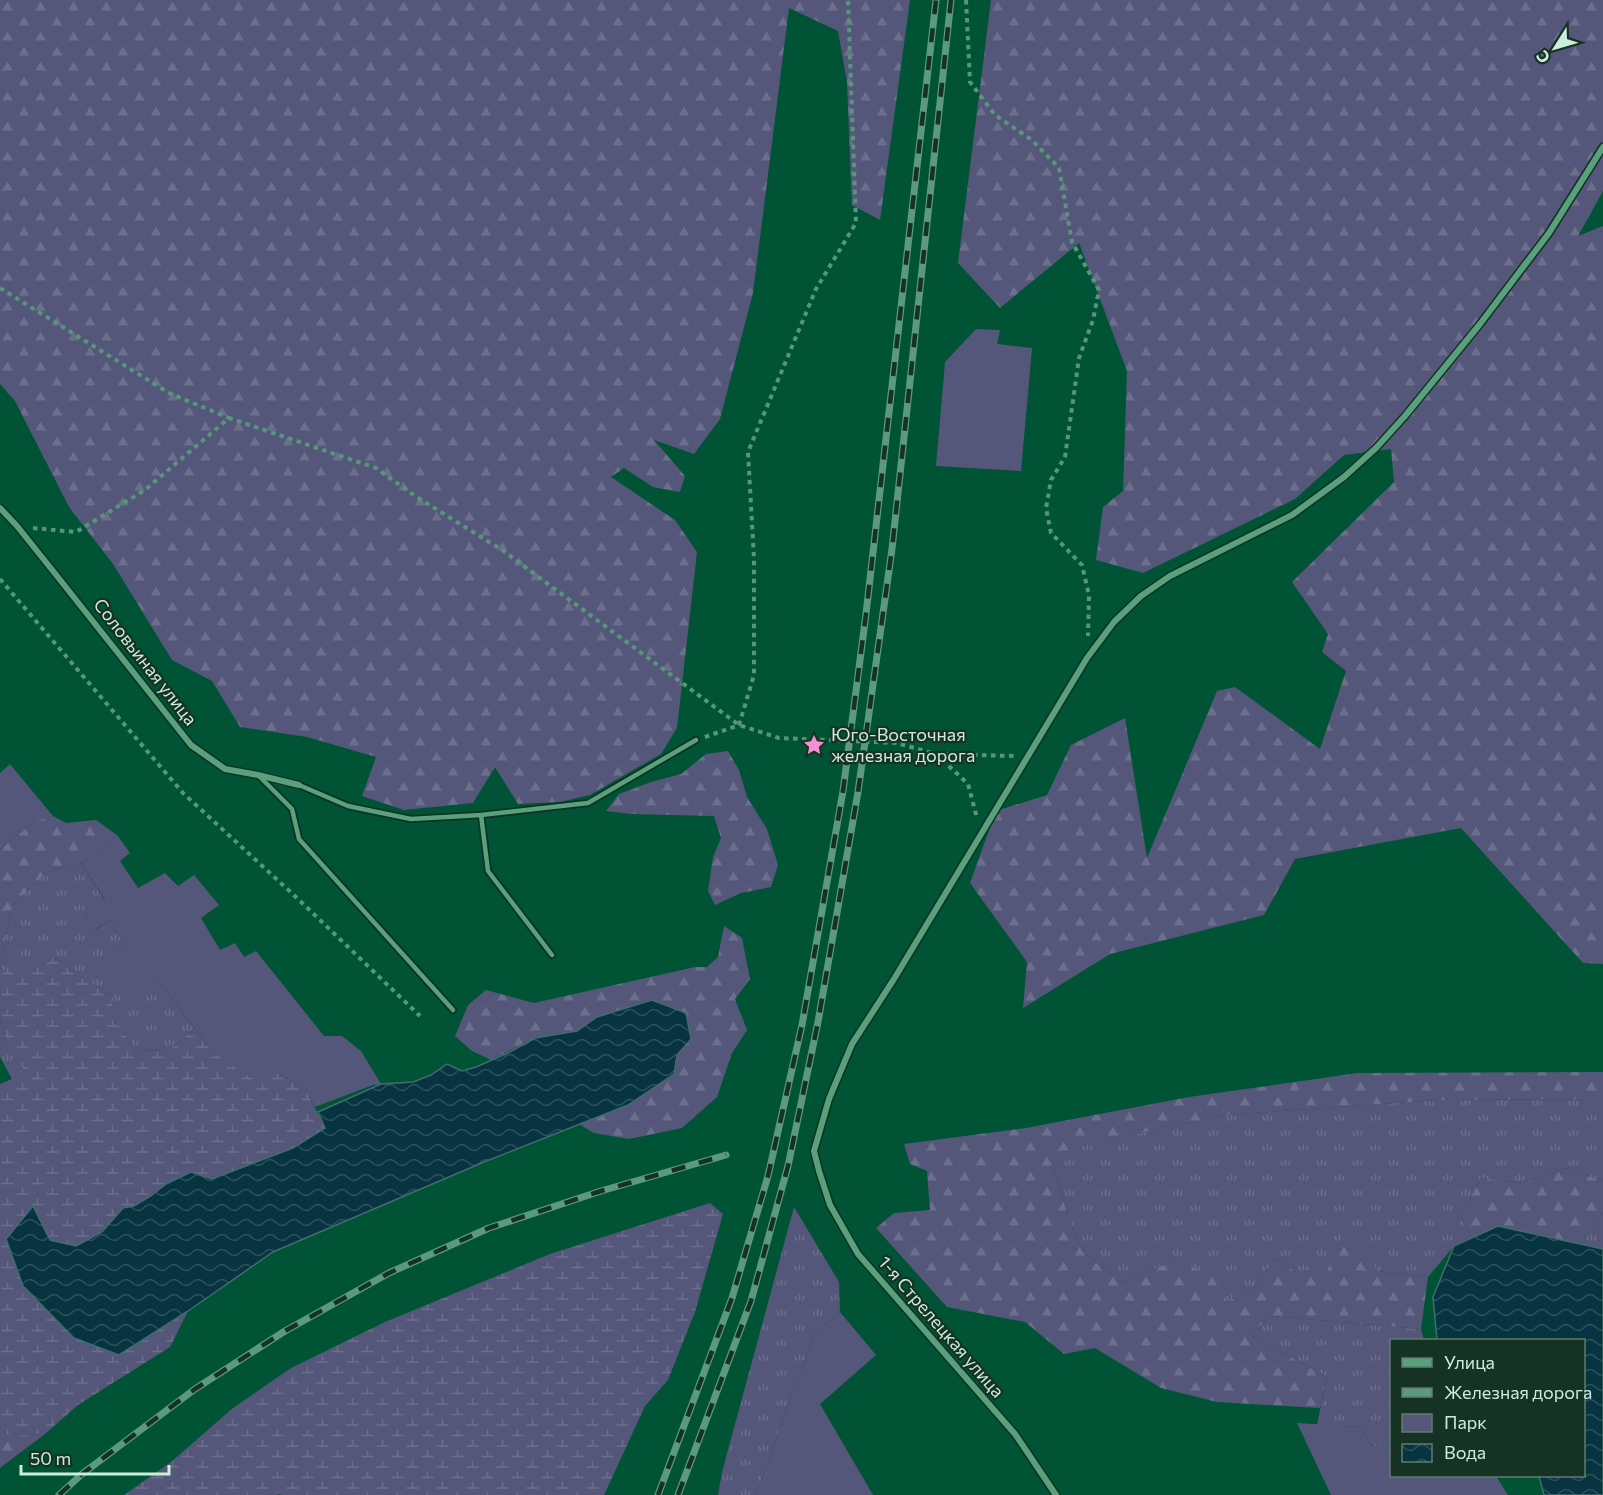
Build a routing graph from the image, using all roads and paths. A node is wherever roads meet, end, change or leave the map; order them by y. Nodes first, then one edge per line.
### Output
1 (848, 0) edge
2 (966, 0) edge
3 (1603, 147) edge
4 (0, 288) edge
5 (229, 418) junction
6 (0, 508) edge
7 (17, 526) junction
8 (0, 579) edge
9 (1087, 658) junction
10 (740, 725) junction
11 (696, 740) joint
12 (936, 754) junction
13 (1028, 756) junction
14 (258, 775) junction
15 (299, 785) joint
16 (481, 815) junction
17 (982, 833) junction
18 (552, 955) dead end
19 (453, 1010) dead end
20 (420, 1016) dead end
21 (1056, 1495) edge

1 - 10 path
2 - 9 path
3 - 9 street, 1-я Стрелецкая улица
4 - 5 path
5 - 7 path
5 - 10 path
6 - 7 street, Соловьиная улица
7 - 14 street, Соловьиная улица
8 - 20 path
9 - 13 street, 1-я Стрелецкая улица
10 - 11 path
10 - 12 path
11 - 16 lane
12 - 13 path
12 - 17 path
13 - 17 street, 1-я Стрелецкая улица
14 - 15 street, Соловьиная улица
14 - 19 lane
15 - 16 lane
16 - 18 lane
17 - 21 street, 1-я Стрелецкая улица

